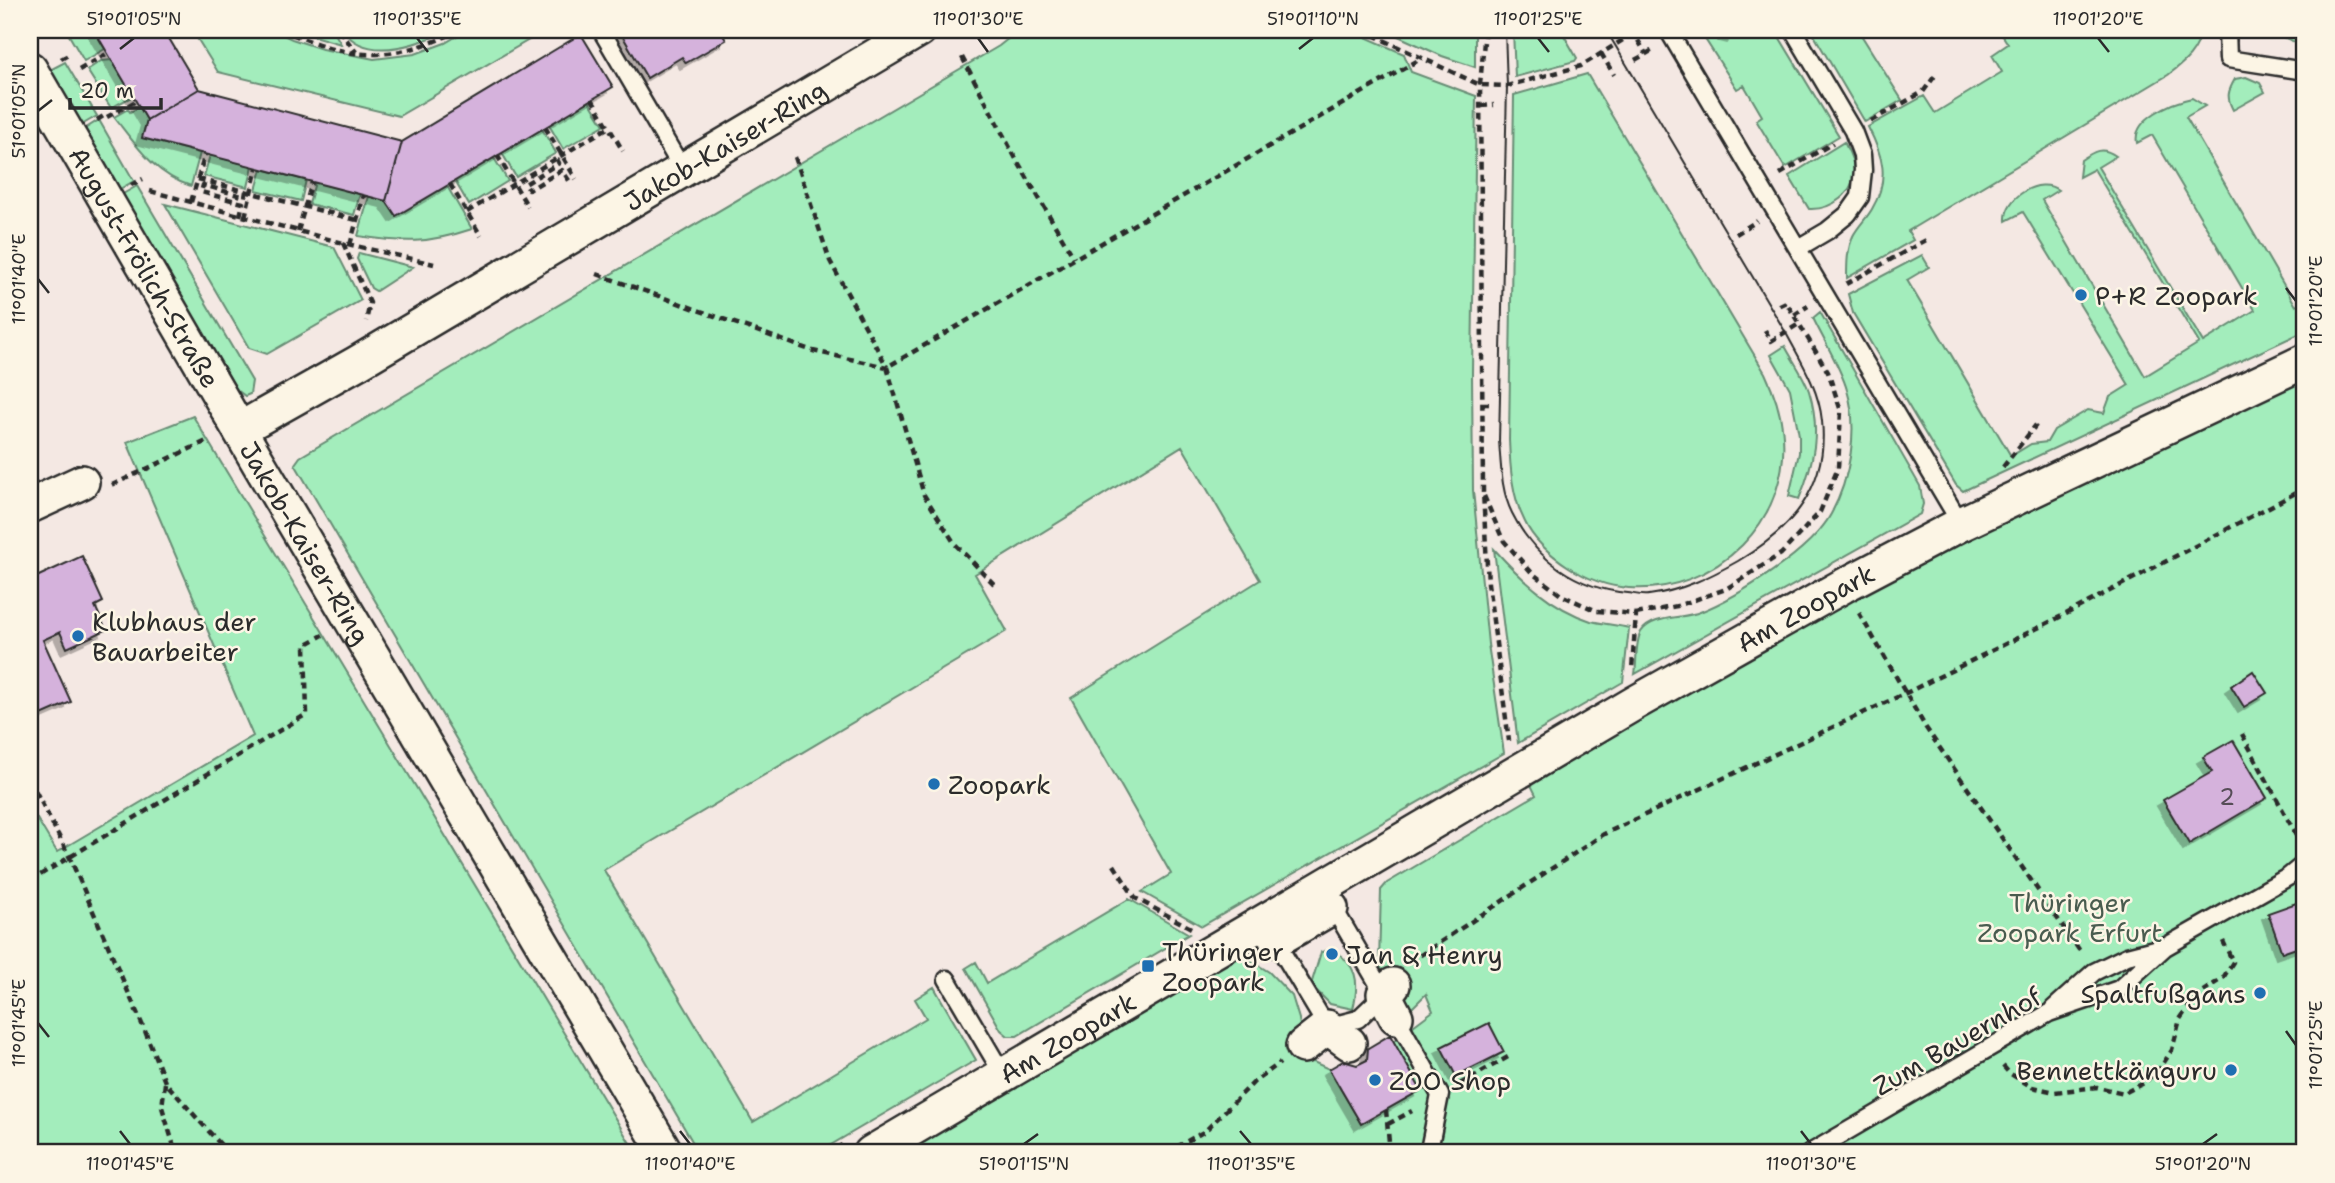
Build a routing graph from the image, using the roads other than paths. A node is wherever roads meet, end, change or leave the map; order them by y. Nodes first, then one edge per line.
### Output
1 (601, 30) edge
2 (919, 30) edge
3 (1668, 30) edge
4 (1793, 30) edge
5 (2227, 30) edge
6 (30, 69) edge
7 (2305, 71) edge
8 (682, 170) junction
9 (1798, 248) junction
10 (2305, 361) edge
11 (240, 429) junction
12 (82, 482) road end
13 (30, 506) edge
14 (1961, 524) junction
15 (2305, 863) edge
16 (1381, 877) dead end
17 (1327, 897) junction
18 (1269, 930) junction
19 (2165, 947) junction
20 (947, 979) dead end
21 (1391, 999) junction
22 (2049, 1013) junction
23 (1004, 1076) junction
24 (666, 1153) edge
25 (871, 1153) edge
26 (1436, 1153) edge
27 (1810, 1153) edge

1 - 8 lane
2 - 8 street, Jakob-Kaiser-Ring
3 - 9 lane
4 - 9 lane
5 - 7 lane
6 - 11 street, August-Frölich-Straße
8 - 11 street, Jakob-Kaiser-Ring
9 - 14 lane
10 - 14 street, Am Zoopark
11 - 24 street, Jakob-Kaiser-Ring
12 - 13 street
14 - 17 street, Am Zoopark
15 - 19 lane, Zum Bauernhof
16 - 17 street, Am Zoopark
17 - 18 street, Am Zoopark
17 - 21 lane
18 - 21 lane
18 - 23 street, Am Zoopark
19 - 22 lane, Zum Bauernhof
19 - 22 lane
20 - 23 lane
21 - 26 lane
22 - 27 lane, Zum Bauernhof
23 - 25 street, Am Zoopark

